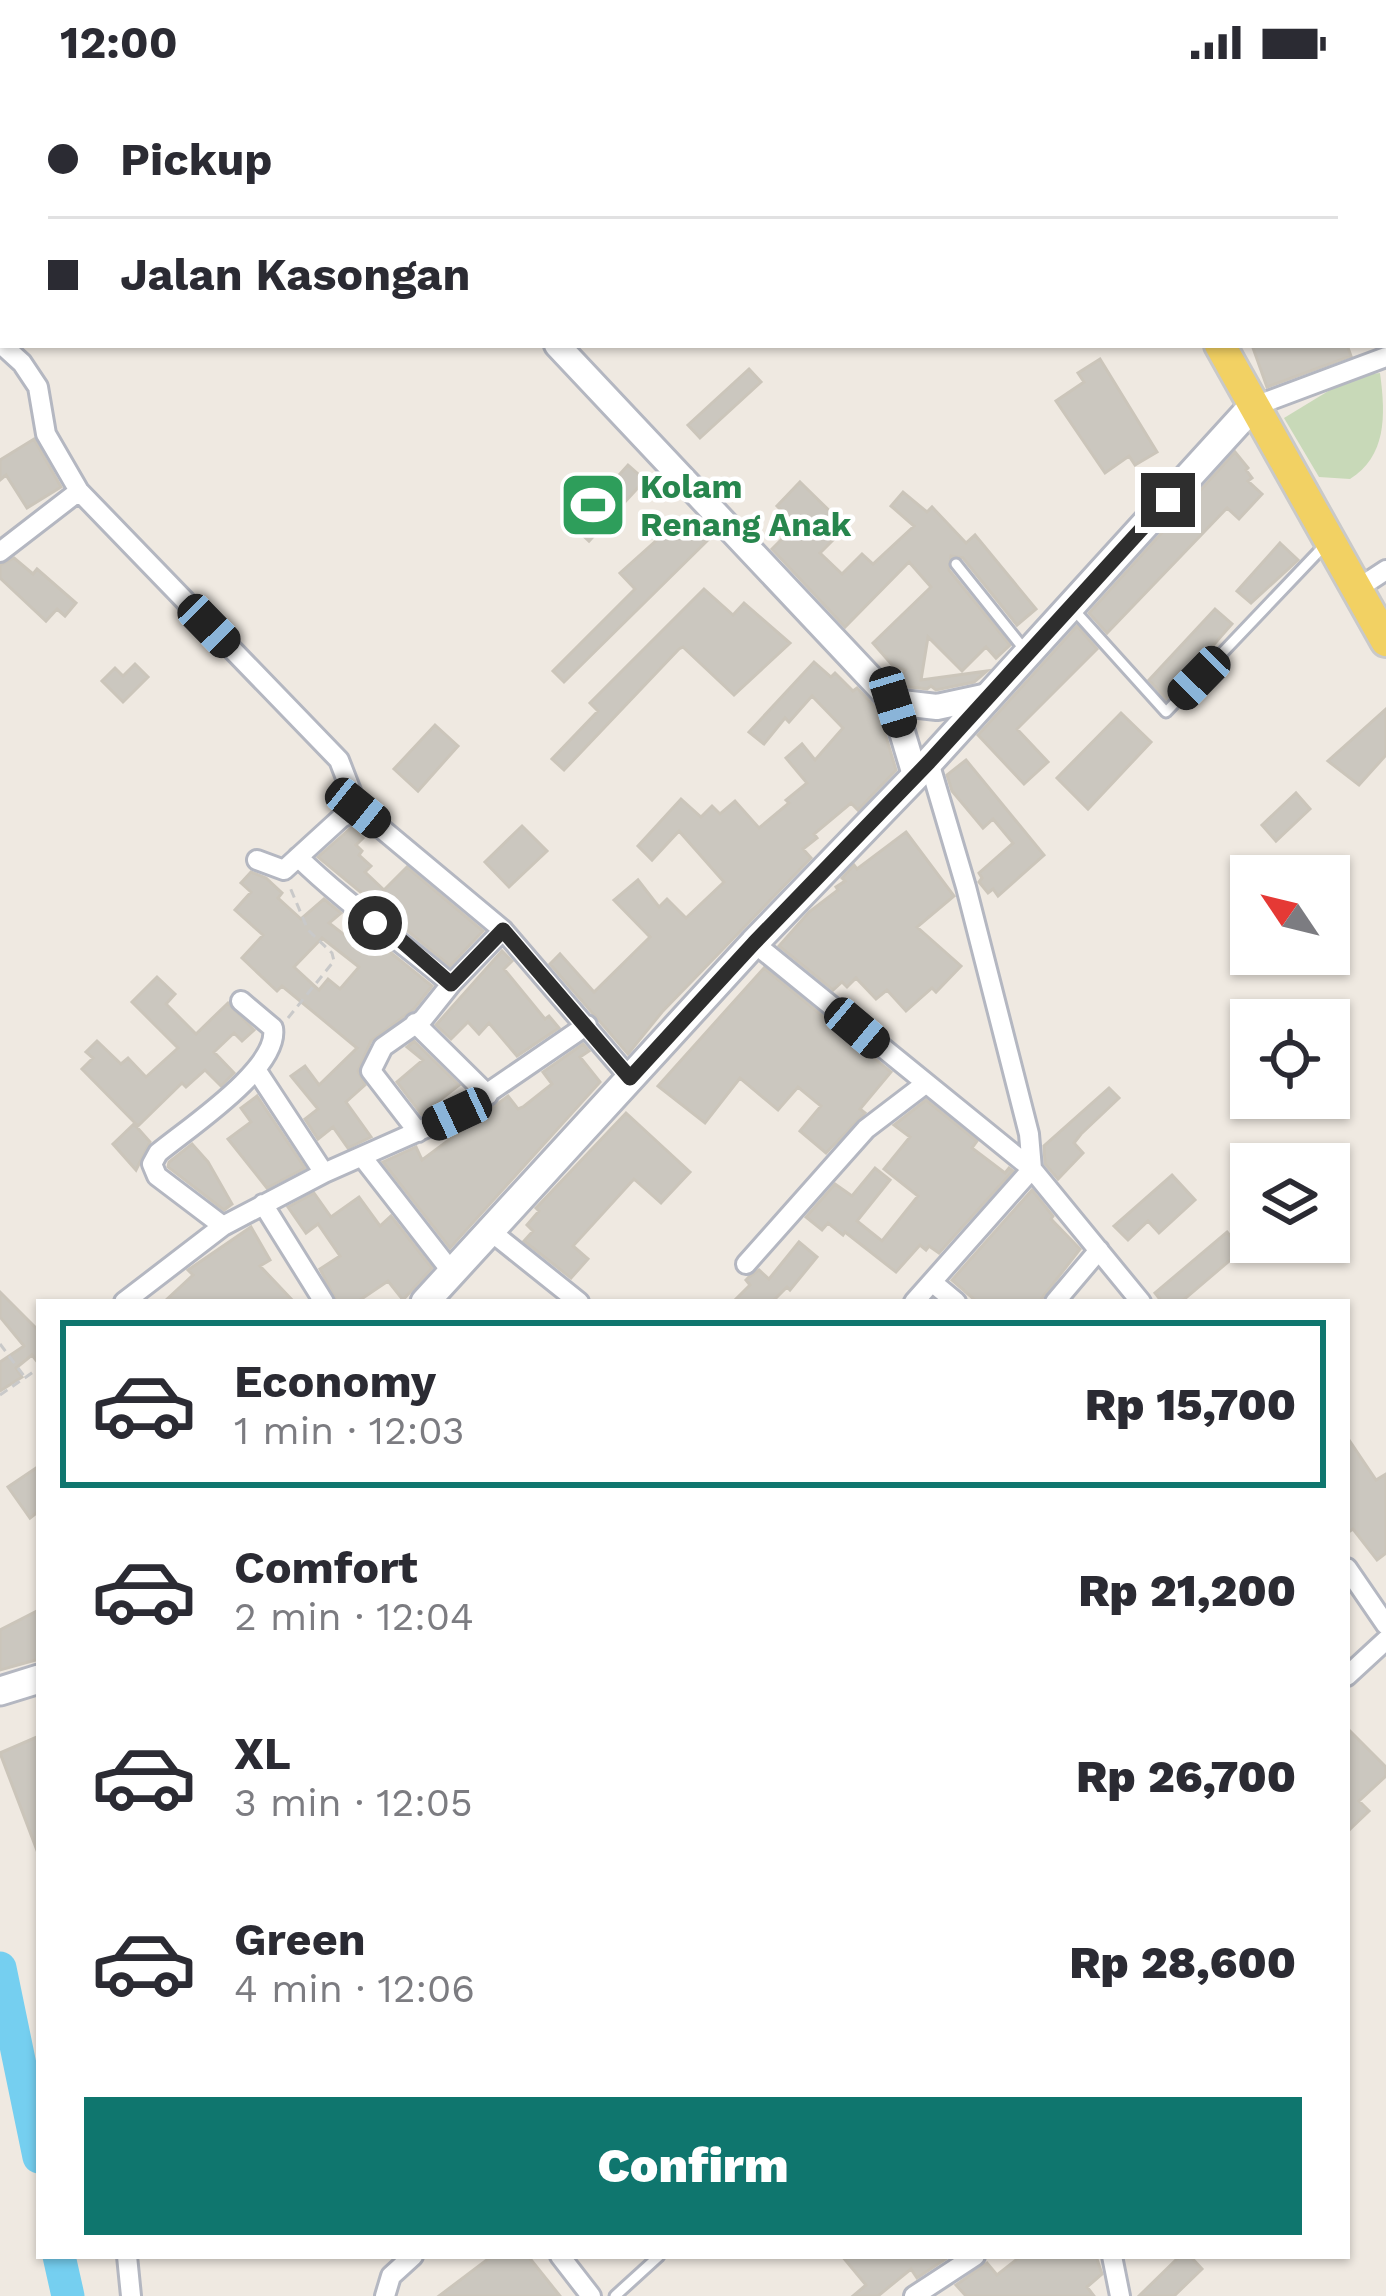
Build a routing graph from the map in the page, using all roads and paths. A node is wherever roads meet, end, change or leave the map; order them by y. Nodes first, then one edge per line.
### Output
1 (6, 348) edge
2 (560, 348) edge
3 (1222, 348) edge
4 (1386, 357) edge
5 (1252, 407) junction
6 (79, 490) junction
7 (1329, 541) junction
8 (0, 552) edge
9 (956, 564) dead end
10 (1386, 570) edge
11 (1357, 589) junction
12 (1071, 605) junction
13 (1386, 640) edge
14 (1027, 652) junction
15 (988, 696) junction
16 (893, 702) junction
17 (922, 769) junction
18 (358, 808) junction
19 (257, 860) dead end
20 (291, 864) junction
21 (503, 930) junction
22 (754, 943) junction
23 (451, 984) junction
24 (241, 1001) dead end
25 (416, 1022) junction
26 (587, 1025) junction
27 (274, 1033) junction
28 (257, 1071) junction
29 (630, 1078) junction
30 (925, 1084) junction
31 (488, 1095) junction
32 (418, 1132) junction
33 (363, 1158) junction
34 (1032, 1168) junction
35 (324, 1173) junction
36 (263, 1204) junction
37 (223, 1226) junction
38 (489, 1230) junction
39 (1099, 1250) junction
40 (746, 1264) dead end
41 (451, 1271) junction
42 (932, 1282) junction
43 (128, 1299) edge
44 (322, 1299) edge
45 (428, 1299) edge
46 (575, 1299) edge
47 (917, 1299) edge
48 (952, 1299) edge
49 (1058, 1299) edge
50 (1139, 1299) edge
51 (0, 1344) edge
52 (36, 1371) edge
53 (27, 1379) junction
54 (0, 1395) edge
55 (1350, 1572) edge
56 (1386, 1625) edge
57 (1386, 1640) edge
58 (1350, 1673) edge
59 (36, 1680) edge
60 (0, 1691) edge
61 (127, 2259) edge
62 (410, 2259) edge
63 (562, 2259) edge
64 (656, 2259) edge
65 (970, 2259) edge
66 (1113, 2259) edge
67 (131, 2296) edge
68 (385, 2296) edge
69 (591, 2296) edge
70 (615, 2296) edge
71 (914, 2296) edge
72 (1120, 2296) edge

1 - 6 street
2 - 16 street
3 - 5 main road
4 - 5 street
5 - 7 main road
5 - 12 main road
6 - 8 street
6 - 18 street
7 - 11 main road
7 - 12 lane
9 - 14 lane
10 - 11 street
11 - 13 main road
12 - 14 main road
14 - 15 main road
15 - 16 street
15 - 17 main road
16 - 17 street
17 - 22 main road
17 - 34 street
18 - 20 street
18 - 21 street
19 - 20 street
20 - 23 street
20 - 27 path
21 - 23 street
21 - 26 street
22 - 29 main road
22 - 30 street
23 - 25 street
24 - 27 street
25 - 31 street
25 - 32 street
26 - 29 street
26 - 31 street
27 - 28 street
28 - 35 street
28 - 37 street
29 - 38 main road
30 - 34 street
30 - 40 street
31 - 32 street
32 - 33 street
33 - 35 street
33 - 41 street
34 - 39 street
34 - 42 street
35 - 36 street
36 - 37 street
36 - 44 street
37 - 43 street
38 - 41 main road
38 - 46 street
39 - 49 street
39 - 50 street
41 - 45 main road
42 - 47 street
42 - 48 street
51 - 53 path
52 - 53 path
53 - 54 path
55 - 56 street
57 - 58 street
59 - 60 main road
61 - 67 street
62 - 68 street
63 - 69 street
64 - 70 lane
65 - 71 street
66 - 72 street

